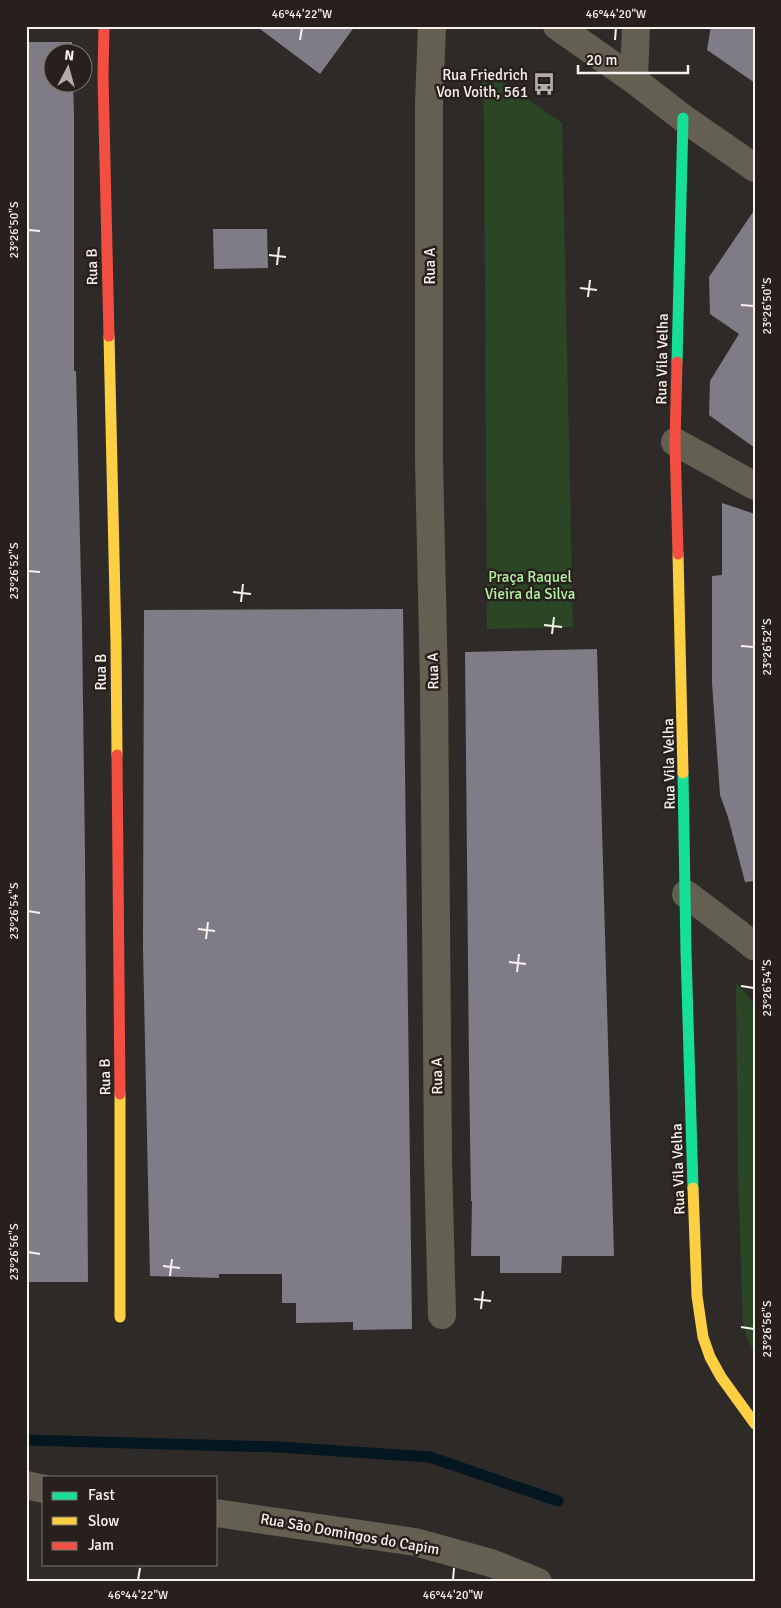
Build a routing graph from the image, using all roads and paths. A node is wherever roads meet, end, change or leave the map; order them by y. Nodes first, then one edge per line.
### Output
1 (104, 26) edge
2 (432, 26) edge
3 (557, 26) edge
4 (636, 26) edge
5 (634, 80) junction
6 (683, 118) junction
7 (755, 168) edge
8 (676, 442) junction
9 (755, 486) edge
10 (686, 894) junction
11 (755, 948) edge
12 (442, 1315) dead end
13 (120, 1317) dead end
14 (755, 1424) edge
15 (26, 1485) edge
16 (42, 1489) edge
17 (218, 1512) edge
18 (538, 1582) edge

1 - 13 street, Rua B
2 - 12 street, Rua A
3 - 5 street
4 - 5 street
5 - 6 street
6 - 7 street
6 - 8 street, Rua Vila Velha
8 - 9 street
8 - 10 street, Rua Vila Velha
10 - 11 street
10 - 14 street, Rua Vila Velha
15 - 16 street
17 - 18 street, Rua São Domingos do Capim

